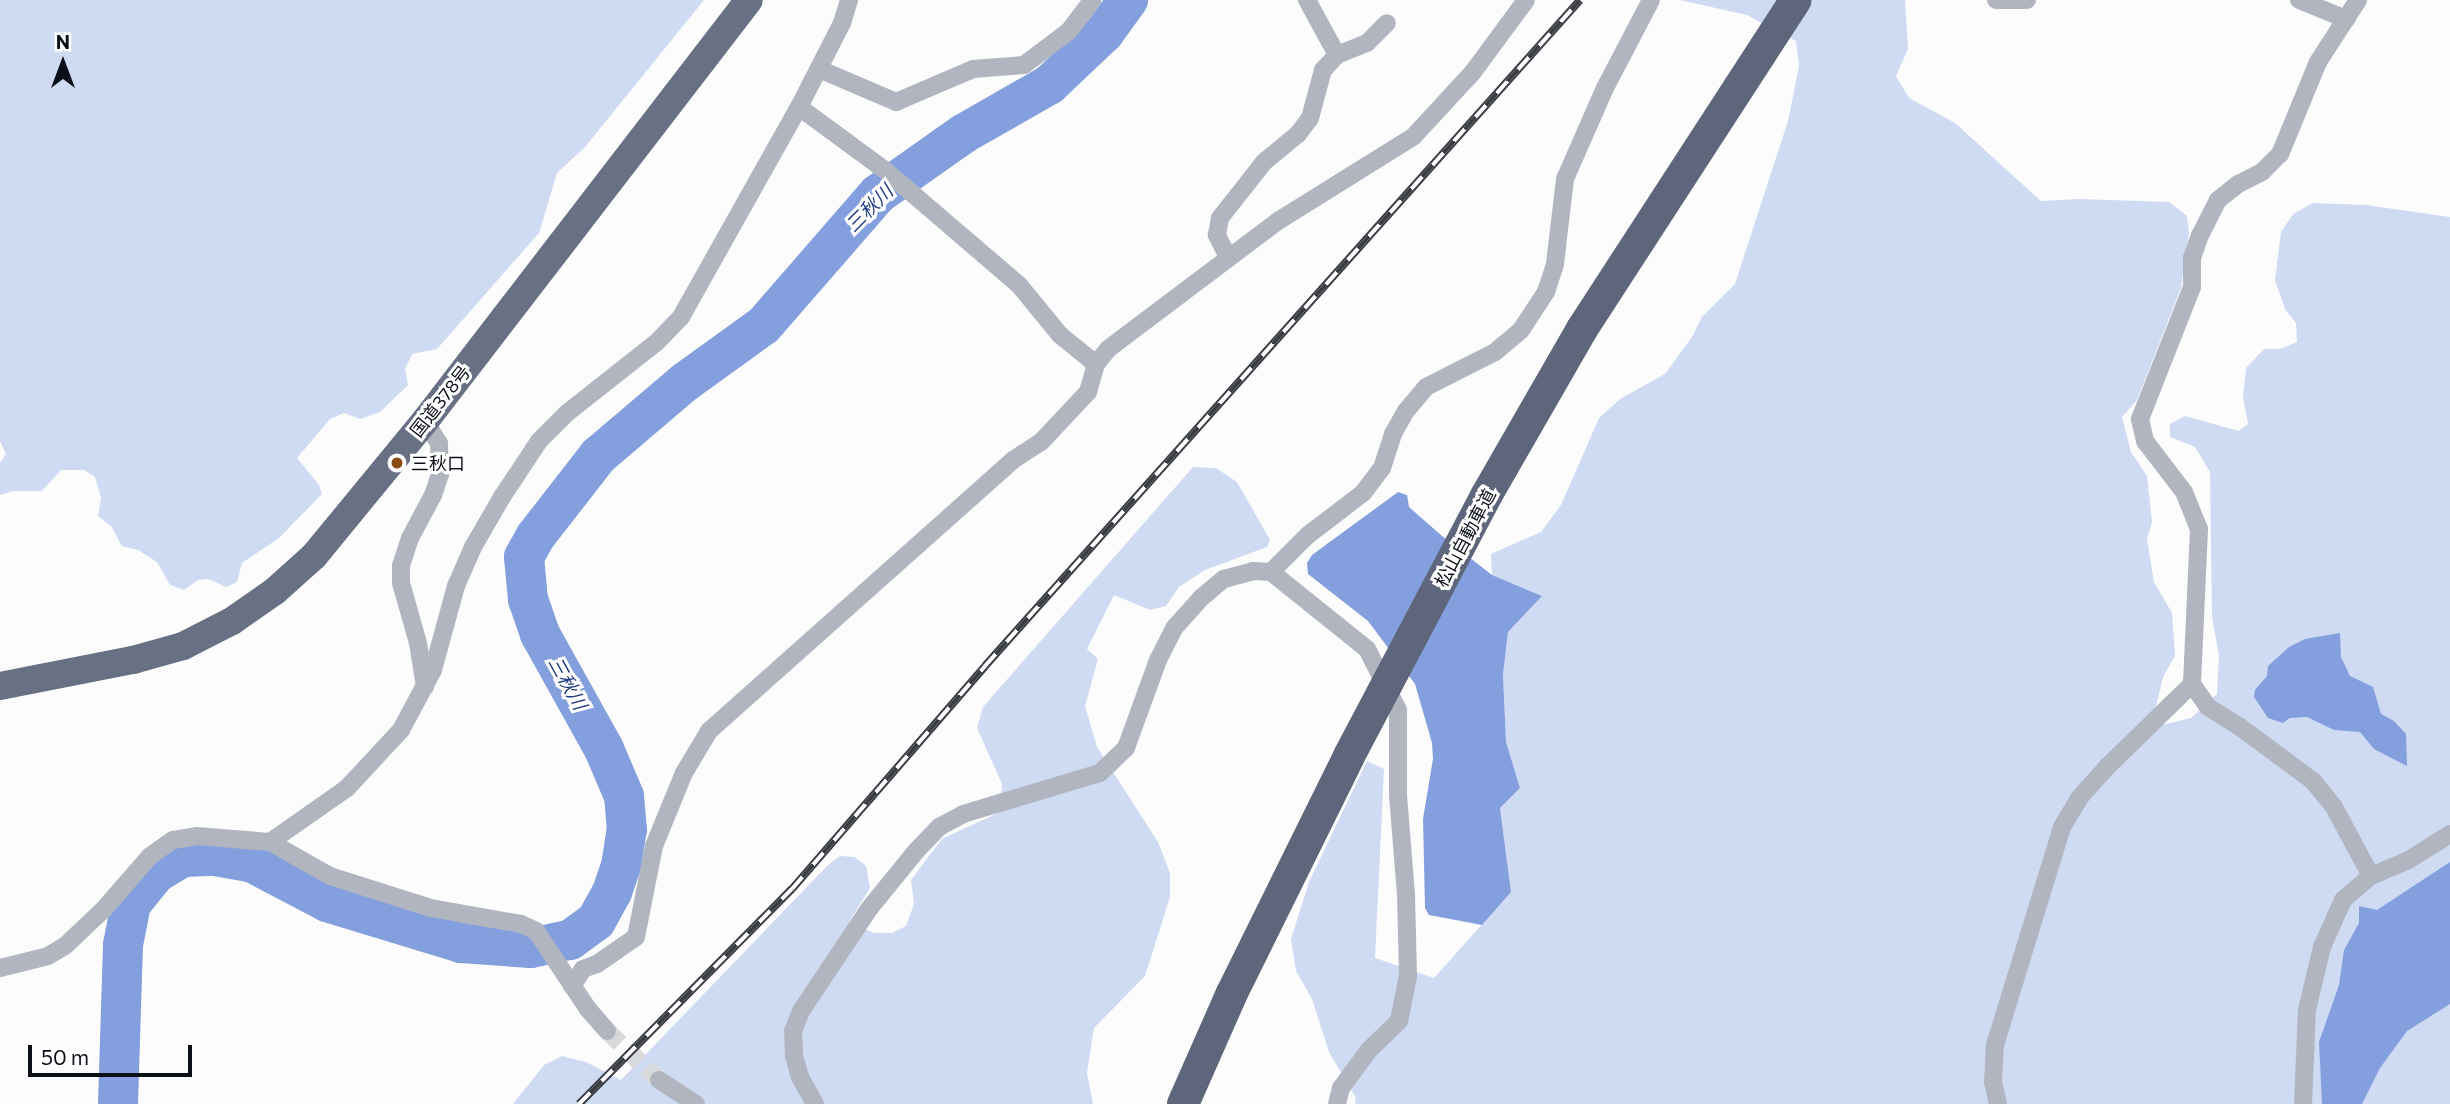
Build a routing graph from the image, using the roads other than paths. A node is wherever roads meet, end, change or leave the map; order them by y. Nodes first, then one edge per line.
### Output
1 (749, 0) edge
2 (849, 0) edge
3 (1092, 0) edge
4 (1307, 0) edge
5 (1526, 0) edge
6 (1651, 0) edge
7 (1796, 0) edge
8 (1996, 0) edge
9 (2027, 0) edge
10 (2299, 0) edge
11 (2358, 0) edge
12 (2346, 19) junction
13 (1387, 23) dead end
14 (1338, 55) junction
15 (819, 69) junction
16 (799, 107) junction
17 (1228, 257) junction
18 (1096, 364) junction
19 (425, 421) junction
20 (1271, 572) junction
21 (2192, 684) junction
22 (0, 687) edge
23 (425, 687) junction
24 (2450, 834) edge
25 (270, 842) junction
26 (2371, 876) junction
27 (0, 968) edge
28 (572, 986) junction
29 (607, 1031) tunnel mouth
30 (659, 1080) tunnel mouth
31 (696, 1104) edge
32 (814, 1104) edge
33 (1183, 1104) edge
34 (1337, 1104) edge
35 (1998, 1104) edge
36 (2302, 1104) edge

1 - 19 highway, 国道378号
2 - 15 street
3 - 15 street
4 - 14 street
5 - 17 street
6 - 20 street
7 - 33 highway, 松山自動車道, bridge
8 - 9 street
10 - 12 street
11 - 12 street
12 - 21 street
13 - 14 street
14 - 17 street
15 - 16 street
16 - 18 street
16 - 23 street
17 - 18 street
18 - 28 street
19 - 22 highway, 国道378号
19 - 23 street
20 - 32 street
20 - 34 street
21 - 26 street
21 - 35 street
23 - 25 street
24 - 26 street
25 - 27 street
25 - 28 street
26 - 36 street
28 - 29 street
30 - 31 street

